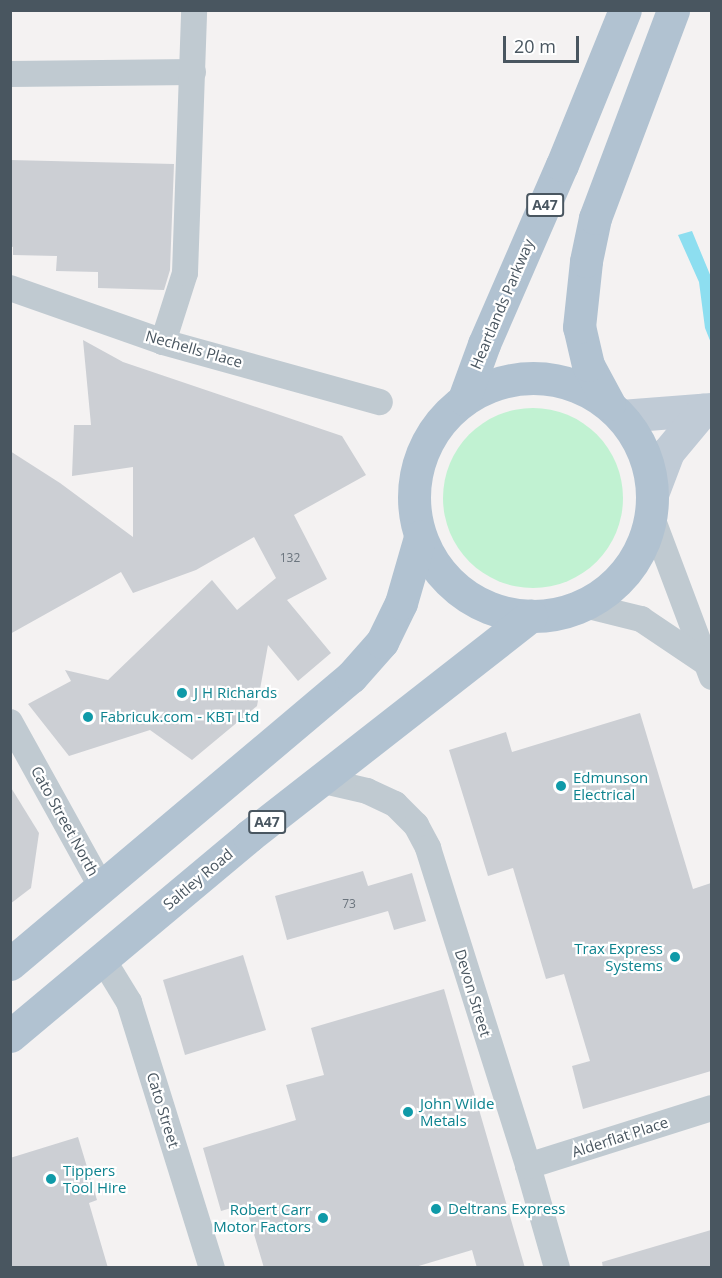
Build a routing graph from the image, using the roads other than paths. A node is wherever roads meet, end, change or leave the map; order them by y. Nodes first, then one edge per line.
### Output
1 (194, 10) edge
2 (625, 10) edge
3 (673, 10) edge
4 (193, 72) junction
5 (10, 74) edge
6 (10, 288) edge
7 (164, 342) junction
8 (464, 399) junction
9 (380, 402) dead end
10 (615, 410) junction
11 (707, 410) edge
12 (652, 504) junction
13 (420, 537) junction
14 (584, 604) junction
15 (531, 616) junction
16 (708, 670) edge
17 (10, 722) edge
18 (320, 780) junction
19 (102, 888) junction
20 (102, 958) junction
21 (10, 964) edge
22 (10, 1036) edge
23 (711, 1108) edge
24 (528, 1166) junction
25 (212, 1268) edge
26 (557, 1268) edge

1 - 4 street
2 - 8 main road, Heartlands Parkway / A47
3 - 10 main road
4 - 5 street
4 - 7 street
6 - 7 street, Nechells Place
7 - 9 street, Nechells Place
8 - 10 main road
8 - 13 main road
10 - 11 main road
10 - 12 main road
11 - 12 main road
12 - 14 main road
12 - 16 street
13 - 15 main road
13 - 19 main road
14 - 15 main road
14 - 16 street
15 - 18 main road, Saltley Road / A47
17 - 19 street, Cato Street North
18 - 20 main road, Saltley Road / A47
18 - 24 street, Devon Street
19 - 21 main road
20 - 22 main road, Saltley Road / A47
20 - 25 street, Cato Street
23 - 24 street, Alderflat Place
24 - 26 street, Devon Street

